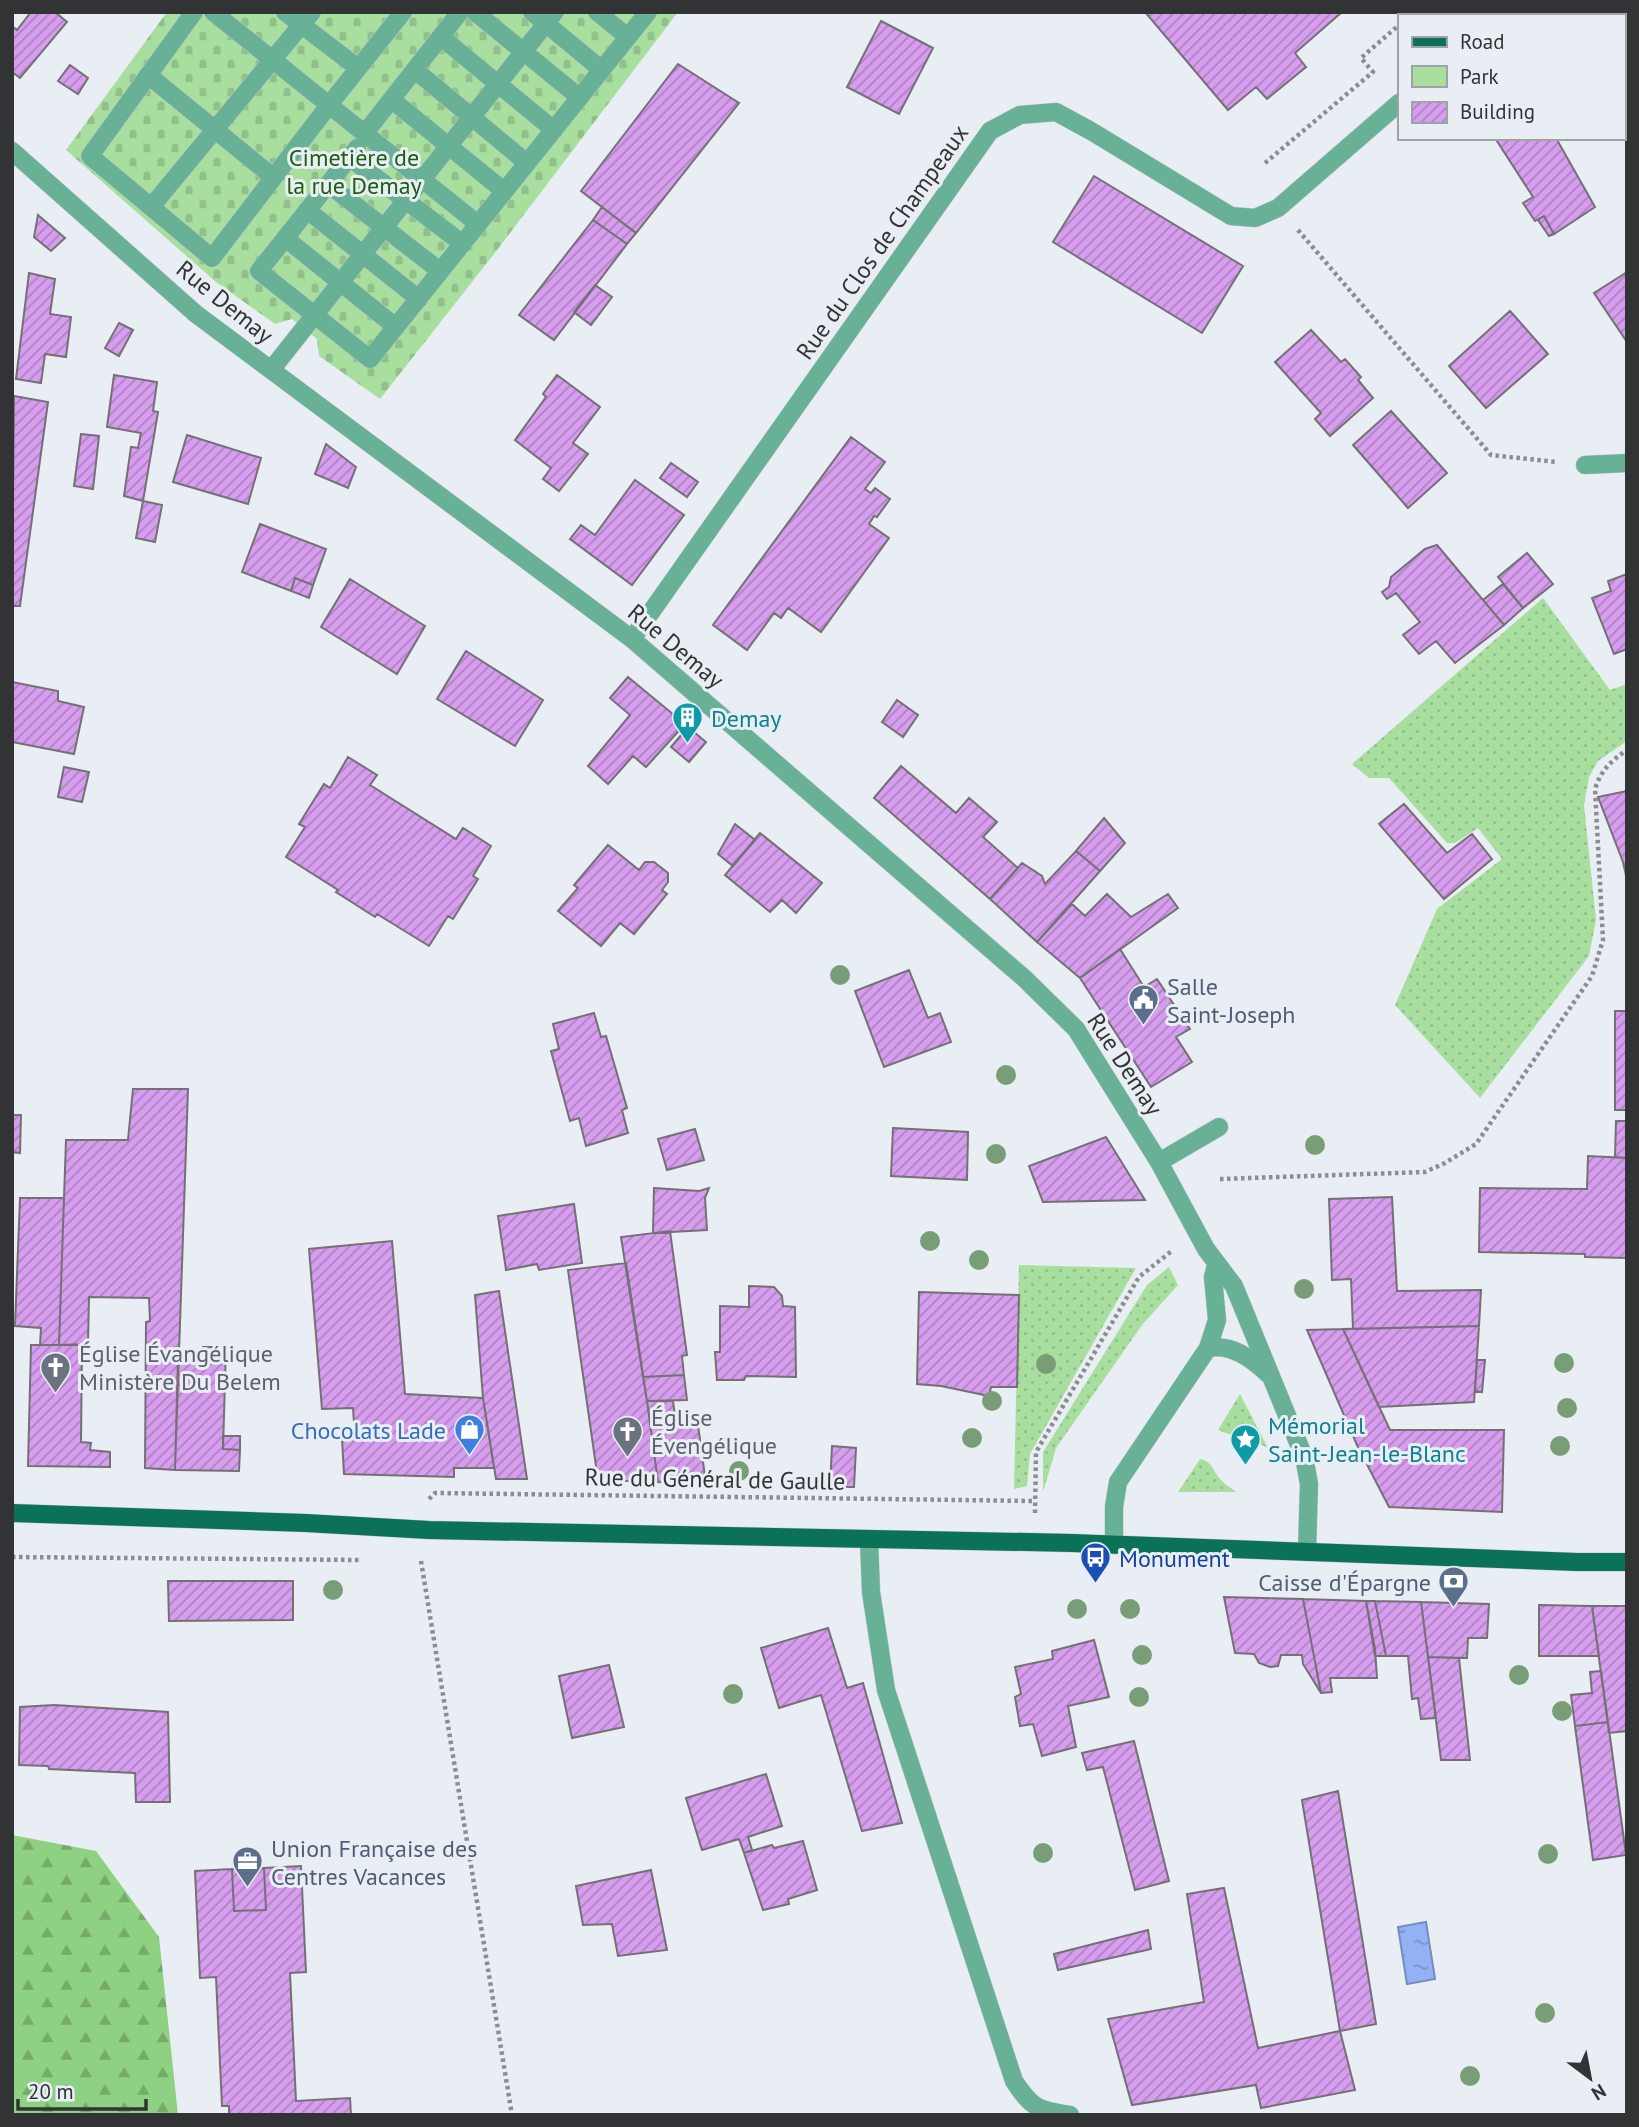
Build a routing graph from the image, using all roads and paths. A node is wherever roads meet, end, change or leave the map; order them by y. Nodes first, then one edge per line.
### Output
1 (194, 12) edge
2 (213, 12) edge
3 (285, 12) edge
4 (404, 12) edge
5 (460, 12) edge
6 (475, 12) edge
7 (597, 12) edge
8 (648, 12) edge
9 (544, 16) edge
10 (307, 19) edge
11 (1398, 25) edge
12 (441, 37) junction
13 (628, 37) junction
14 (523, 52) junction
15 (274, 61) junction
16 (358, 68) junction
17 (415, 70) junction
18 (602, 70) junction
19 (148, 75) junction
20 (498, 85) junction
21 (579, 97) junction
22 (392, 100) junction
23 (1398, 104) edge
24 (329, 105) junction
25 (472, 117) junction
26 (215, 130) junction
27 (554, 130) junction
28 (357, 146) junction
29 (449, 146) junction
30 (12, 151) edge
31 (527, 163) junction
32 (1265, 163) dead end
33 (273, 177) junction
34 (422, 180) junction
35 (328, 184) junction
36 (504, 191) junction
37 (406, 200) junction
38 (151, 207) junction
39 (1278, 208) junction
40 (307, 210) junction
41 (478, 224) junction
42 (384, 228) junction
43 (285, 238) junction
44 (463, 244) junction
45 (364, 255) junction
46 (440, 271) junction
47 (341, 283) junction
48 (419, 299) junction
49 (315, 316) junction
50 (396, 327) junction
51 (271, 370) junction
52 (1627, 463) edge
53 (1585, 465) joint
54 (632, 639) junction
55 (1627, 750) edge
56 (1219, 1127) dead end
57 (1159, 1162) junction
58 (1220, 1179) dead end
59 (1168, 1252) dead end
60 (1216, 1265) junction
61 (1208, 1348) junction
62 (1273, 1378) junction
63 (12, 1513) edge
64 (429, 1530) junction
65 (869, 1539) junction
66 (1114, 1545) junction
67 (1307, 1552) junction
68 (12, 1557) edge
69 (368, 1560) dead end
70 (412, 1561) dead end
71 (1627, 1562) edge
72 (512, 2115) edge
73 (1070, 2115) edge

1 - 19 street
2 - 15 street
3 - 10 street
4 - 16 street
5 - 12 street
6 - 14 street
7 - 13 street
8 - 13 street
9 - 14 street
9 - 18 street
10 - 15 street
10 - 16 street
11 - 32 path
12 - 17 street
12 - 20 street
13 - 18 street
14 - 20 street
14 - 21 street
15 - 24 street
15 - 26 street
16 - 24 street
17 - 22 street
17 - 25 street
18 - 21 street
19 - 26 street
19 - 38 street
20 - 25 street
20 - 27 street
21 - 27 street
22 - 28 street
22 - 29 street
23 - 39 street, Rue du Clos de Champeaux
24 - 28 street
24 - 33 street
25 - 29 street
25 - 31 street
26 - 33 street
26 - 38 street
27 - 31 street
28 - 34 street
28 - 35 street
28 - 37 street
29 - 34 street
29 - 36 street
30 - 51 street, Rue Demay
31 - 36 street
33 - 38 street
34 - 37 street
34 - 41 street
35 - 40 street
35 - 42 street
36 - 41 street
37 - 42 street
37 - 44 street
39 - 53 path
39 - 54 street, Rue du Clos de Champeaux
40 - 43 street
40 - 45 street
41 - 44 street
42 - 45 street
42 - 46 street
43 - 47 street
43 - 49 street
44 - 46 street
45 - 47 street
45 - 48 street
46 - 48 street
47 - 49 street
47 - 50 street
48 - 50 street
49 - 50 street
49 - 51 street
51 - 54 street, Rue Demay
52 - 53 street
54 - 57 street, Rue Demay
55 - 58 path
56 - 57 street
57 - 60 street, Rue Demay
59 - 64 path, Rue du Général de Gaulle
60 - 61 street
60 - 62 street, Rue Demay
61 - 62 street
61 - 66 street
62 - 67 street, Rue Demay
63 - 64 main road
64 - 65 main road
65 - 66 main road
65 - 73 street
66 - 67 main road
67 - 71 main road
68 - 69 path
70 - 72 path

